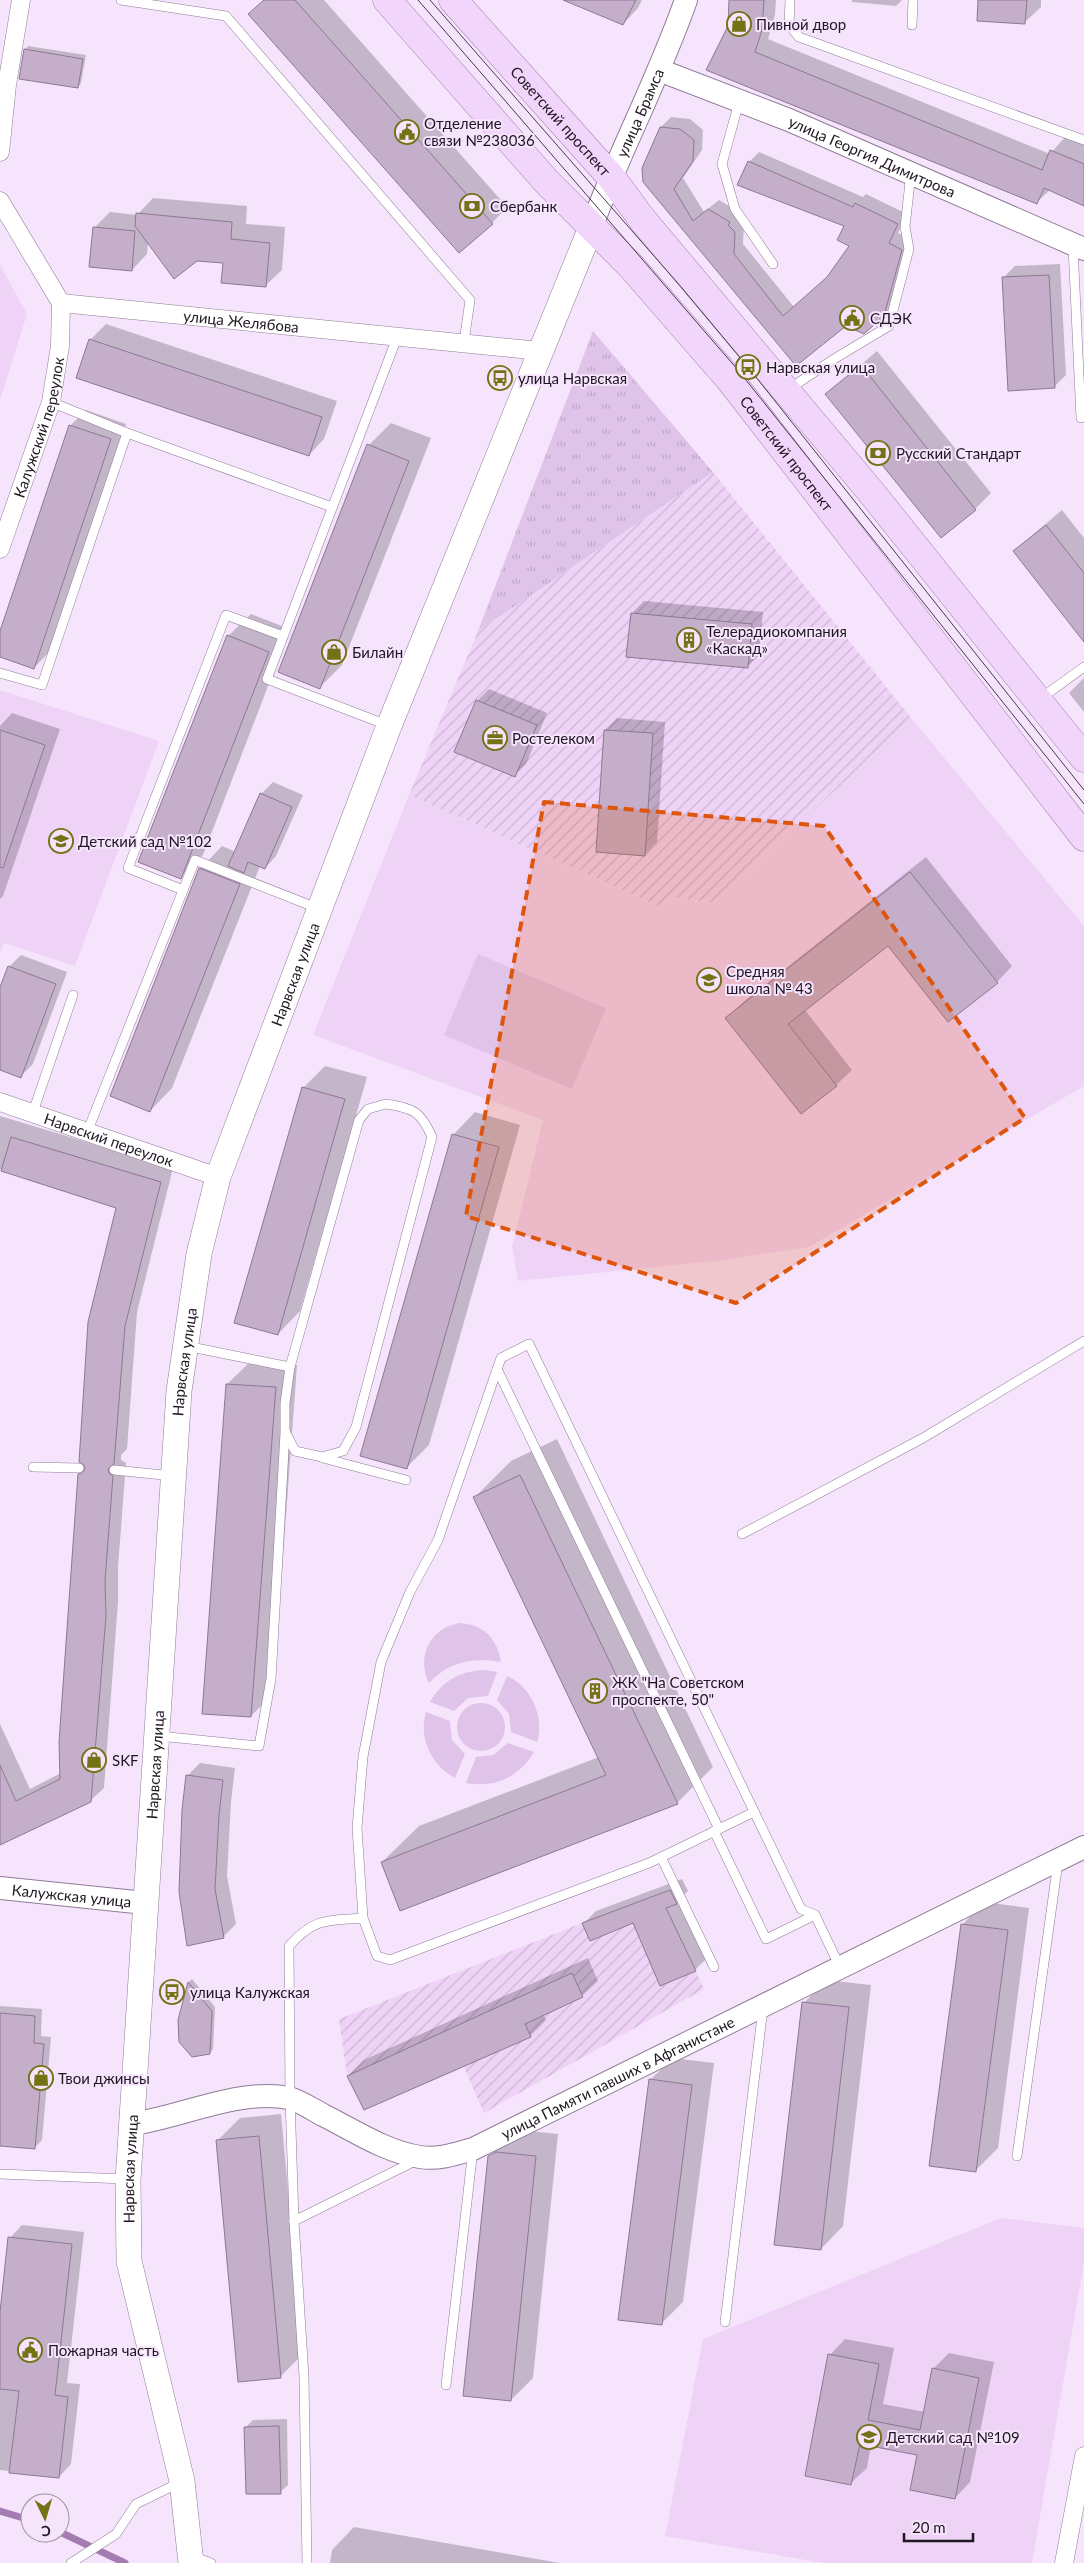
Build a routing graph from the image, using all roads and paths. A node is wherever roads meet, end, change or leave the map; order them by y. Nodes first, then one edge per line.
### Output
1 (21, 0) edge
2 (121, 0) edge
3 (388, 0) edge
4 (453, 0) edge
5 (686, 0) edge
6 (790, 0) edge
7 (913, 0) edge
8 (912, 25) dead end
9 (659, 70) junction
10 (739, 102) junction
11 (1084, 140) edge
12 (0, 152) edge
13 (911, 173) junction
14 (611, 177) junction
15 (0, 201) edge
16 (592, 225) junction
17 (1079, 246) edge
18 (773, 264) dead end
19 (61, 303) junction
20 (398, 335) junction
21 (464, 342) junction
22 (540, 351) junction
23 (786, 391) junction
24 (50, 402) junction
25 (1081, 418) dead end
26 (127, 433) junction
27 (332, 507) junction
28 (0, 549) edge
29 (284, 636) junction
30 (1084, 667) edge
31 (0, 672) edge
32 (1038, 700) junction
33 (390, 726) junction
34 (1084, 758) edge
35 (1084, 837) edge
36 (183, 890) junction
37 (320, 909) junction
38 (73, 995) dead end
39 (0, 1102) edge
40 (33, 1112) junction
41 (88, 1130) junction
42 (218, 1177) junction
43 (1084, 1341) edge
44 (184, 1345) junction
45 (290, 1367) junction
46 (497, 1369) junction
47 (285, 1431) junction
48 (322, 1458) junction
49 (33, 1467) dead end
50 (78, 1468) dead end
51 (114, 1470) dead end
52 (173, 1476) junction
53 (406, 1480) dead end
54 (742, 1534) dead end
55 (157, 1735) junction
56 (754, 1812) junction
57 (717, 1830) junction
58 (1084, 1847) edge
59 (661, 1857) junction
60 (1058, 1859) junction
61 (0, 1888) edge
62 (145, 1903) junction
63 (815, 1915) junction
64 (363, 1918) junction
65 (714, 1967) dead end
66 (840, 1967) junction
67 (763, 2006) junction
68 (290, 2098) junction
69 (132, 2124) junction
70 (473, 2149) junction
71 (1017, 2156) dead end
72 (422, 2158) junction
73 (0, 2174) edge
74 (128, 2180) junction
75 (294, 2221) junction
76 (725, 2322) dead end
77 (446, 2385) dead end
78 (1084, 2456) edge
79 (182, 2481) junction
80 (198, 2561) edge
81 (71, 2563) edge
82 (307, 2563) edge
83 (1064, 2563) edge

1 - 12 street
2 - 21 lane
3 - 16 main road, Советский проспект
4 - 14 main road, Советский проспект
5 - 9 street, улица Брамса
6 - 11 lane
7 - 8 lane
9 - 10 street, улица Георгия Димитрова
9 - 14 street, улица Брамса
10 - 13 street, улица Георгия Димитрова
10 - 18 lane
13 - 17 street, улица Георгия Димитрова
13 - 23 lane
14 - 16 street, улица Брамса
14 - 23 main road, Советский проспект
15 - 19 street
16 - 22 main road, Нарвская улица
16 - 35 main road, Советский проспект
17 - 25 lane
19 - 20 street, улица Желябова
19 - 24 street, Калужский переулок
20 - 21 street, улица Желябова
20 - 27 lane
21 - 22 street, улица Желябова
22 - 33 main road, Нарвская улица
23 - 32 main road, Советский проспект
24 - 26 lane
24 - 28 street, Калужский переулок
26 - 27 lane
26 - 31 lane
27 - 29 lane
29 - 33 lane
29 - 36 lane
30 - 32 lane
32 - 34 main road, Советский проспект
33 - 37 main road, Нарвская улица
36 - 37 lane
36 - 41 lane
37 - 42 main road, Нарвская улица
38 - 40 lane
39 - 40 street, Нарвский переулок
40 - 41 street, Нарвский переулок
41 - 42 street, Нарвский переулок
42 - 44 main road, Нарвская улица
43 - 54 lane
44 - 45 lane
44 - 52 main road, Нарвская улица
45 - 47 lane
45 - 48 lane
46 - 56 lane
46 - 57 lane
46 - 64 lane
47 - 48 lane
47 - 55 lane
48 - 53 lane
49 - 50 lane
51 - 52 lane
52 - 55 main road, Нарвская улица
55 - 62 main road, Нарвская улица
56 - 57 lane
56 - 63 lane
57 - 59 lane
57 - 63 lane
58 - 60 street, улица Памяти павших в Афганистане
59 - 64 lane
59 - 65 lane
60 - 66 street, улица Памяти павших в Афганистане
60 - 71 lane
61 - 62 street, Калужская улица
62 - 69 main road, Нарвская улица
63 - 66 lane
64 - 68 lane
66 - 67 street, улица Памяти павших в Афганистане
67 - 70 street, улица Памяти павших в Афганистане
67 - 76 lane
68 - 69 street, улица Памяти павших в Афганистане
68 - 72 street, улица Памяти павших в Афганистане
68 - 75 lane
69 - 74 main road, Нарвская улица
70 - 72 street, улица Памяти павших в Афганистане
70 - 77 lane
72 - 75 lane
73 - 74 lane
74 - 79 main road, Нарвская улица
75 - 82 lane
78 - 83 street
79 - 80 main road, Нарвская улица
79 - 81 lane

